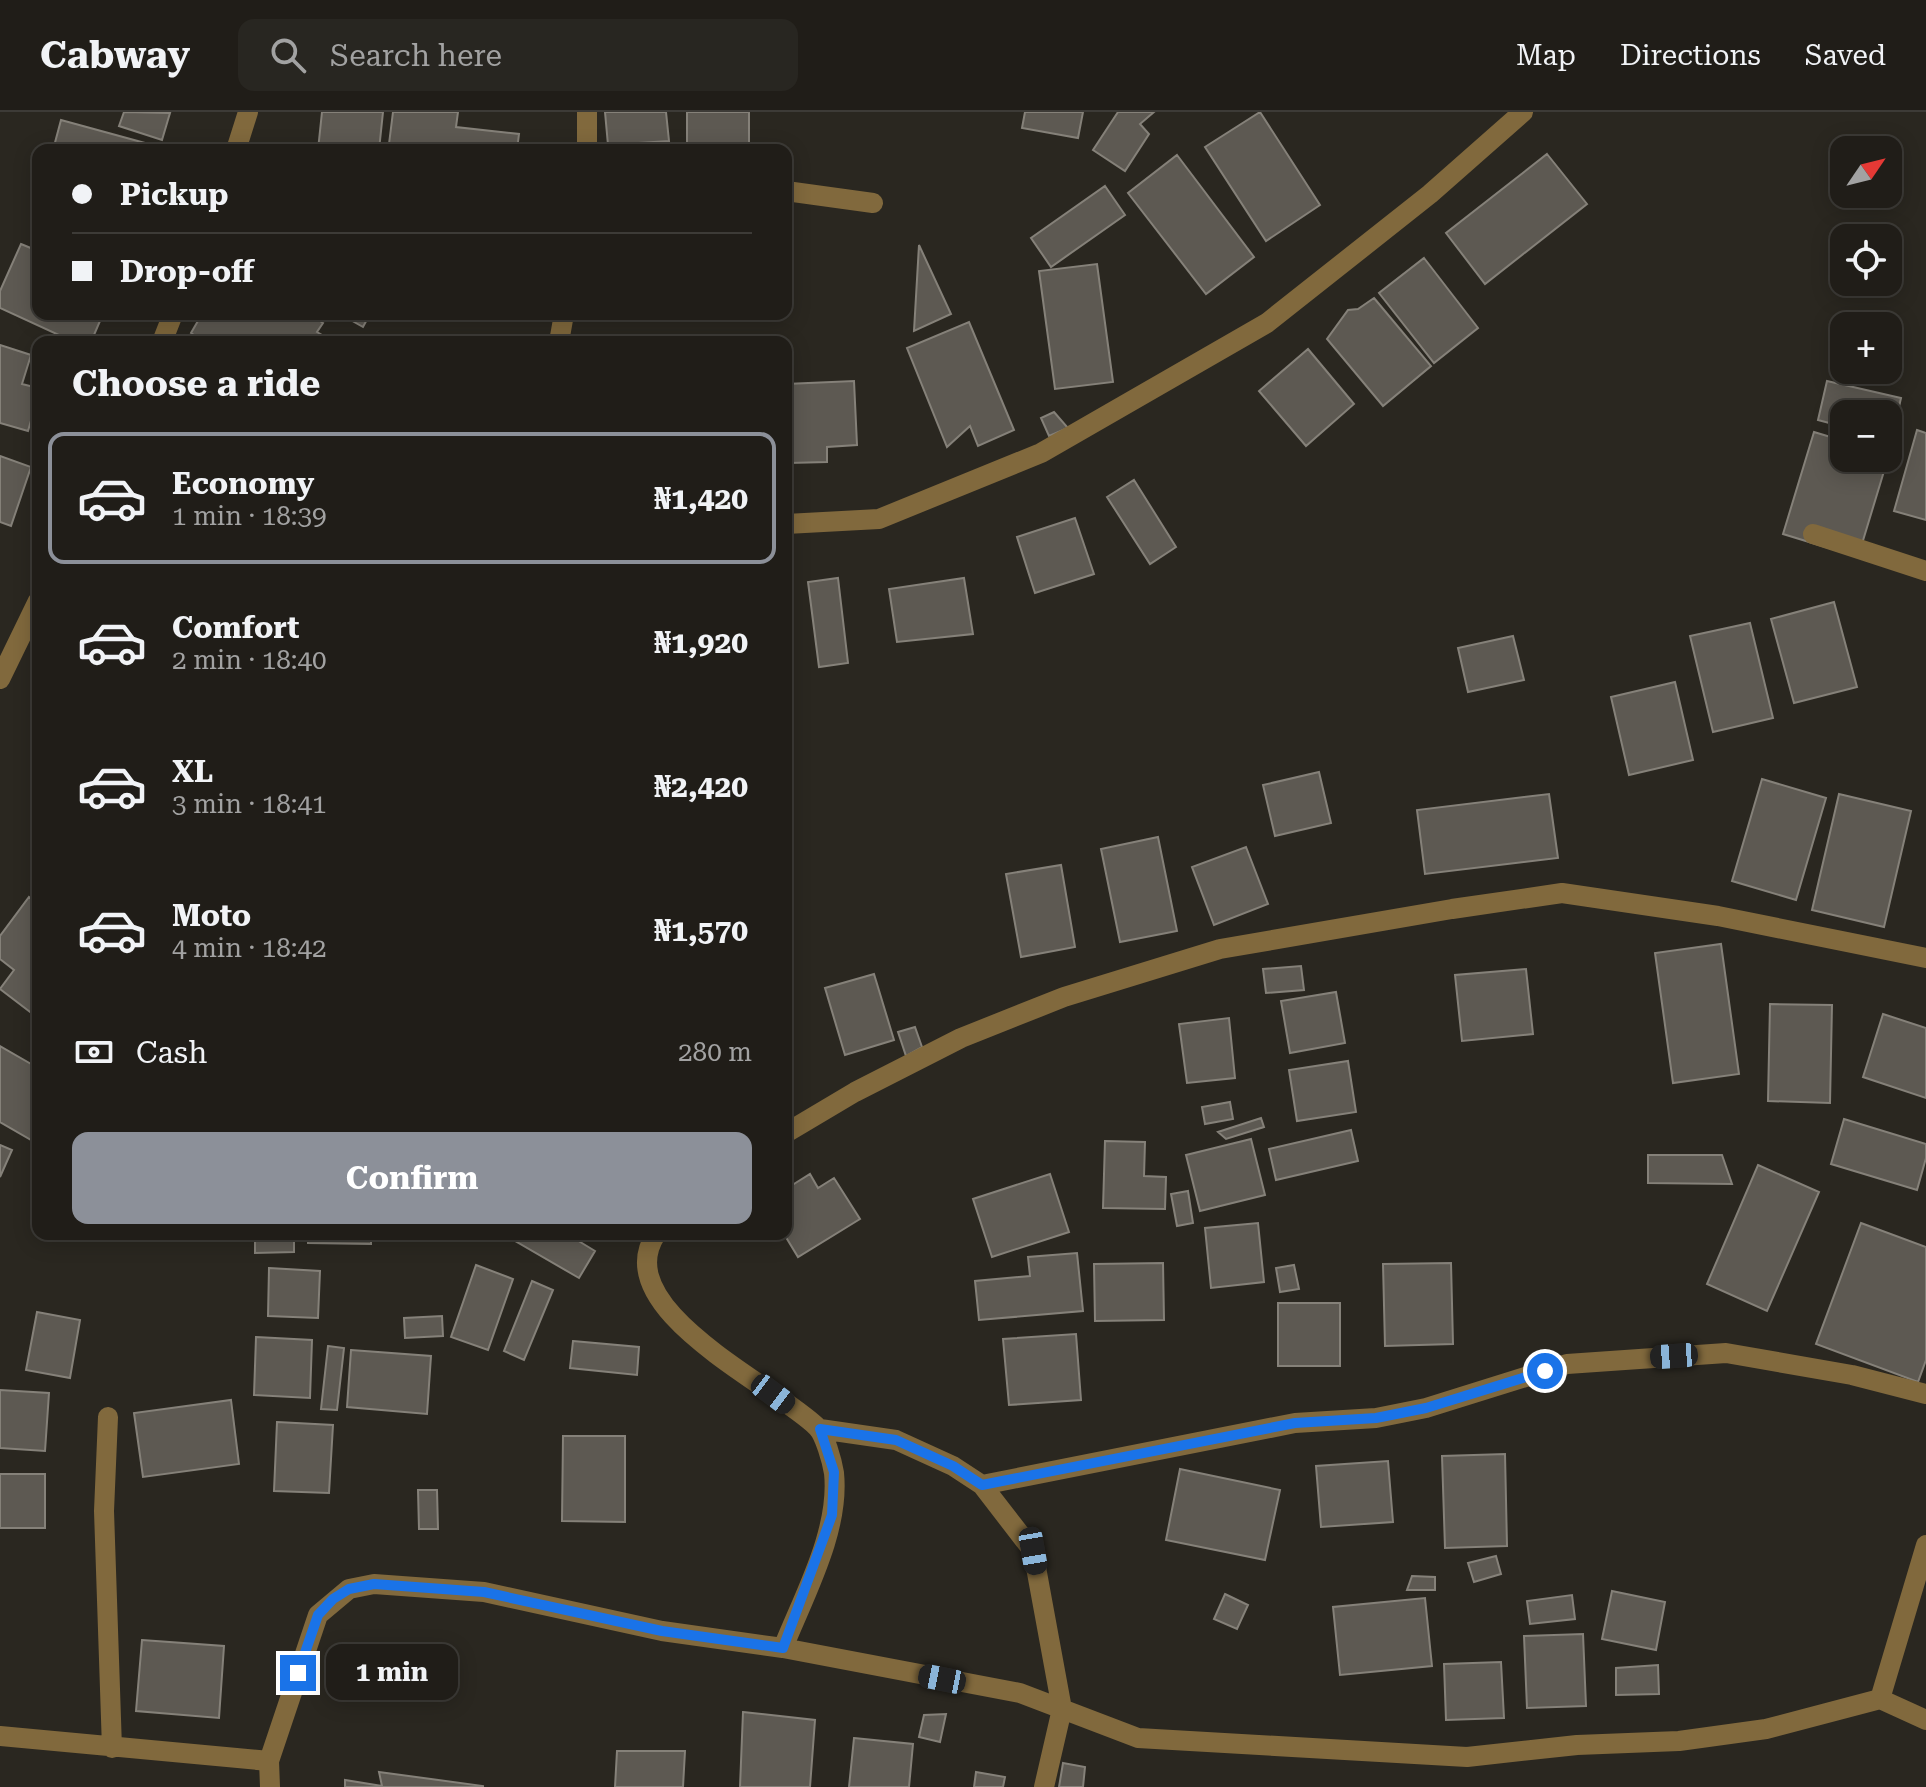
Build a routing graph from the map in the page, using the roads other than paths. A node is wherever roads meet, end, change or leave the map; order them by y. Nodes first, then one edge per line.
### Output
1 (248, 112) edge
2 (587, 112) edge
3 (1523, 112) edge
4 (238, 144) edge
5 (587, 144) edge
6 (792, 192) edge
7 (873, 203) dead end
8 (792, 524) edge
9 (1813, 534) dead end
10 (1926, 571) edge
11 (32, 613) edge
12 (0, 679) edge
13 (1926, 958) edge
14 (792, 1129) edge
15 (652, 1240) edge
16 (1926, 1394) edge
17 (108, 1417) dead end
18 (820, 1429) junction
19 (982, 1485) junction
20 (1926, 1545) edge
21 (783, 1648) junction
22 (1880, 1699) junction
23 (1062, 1709) junction
24 (1926, 1720) edge
25 (0, 1736) edge
26 (112, 1748) junction
27 (269, 1761) junction
28 (270, 1787) edge
29 (1044, 1787) edge

1 - 4 street
2 - 5 street
3 - 8 street
6 - 7 street
9 - 10 street
11 - 12 street
13 - 14 street
15 - 18 street
16 - 19 street
17 - 26 street
18 - 19 street
18 - 21 street
19 - 23 street
20 - 22 street
21 - 23 street
21 - 27 street
22 - 23 street
22 - 24 street
23 - 29 street
25 - 26 street
26 - 27 street
27 - 28 street

